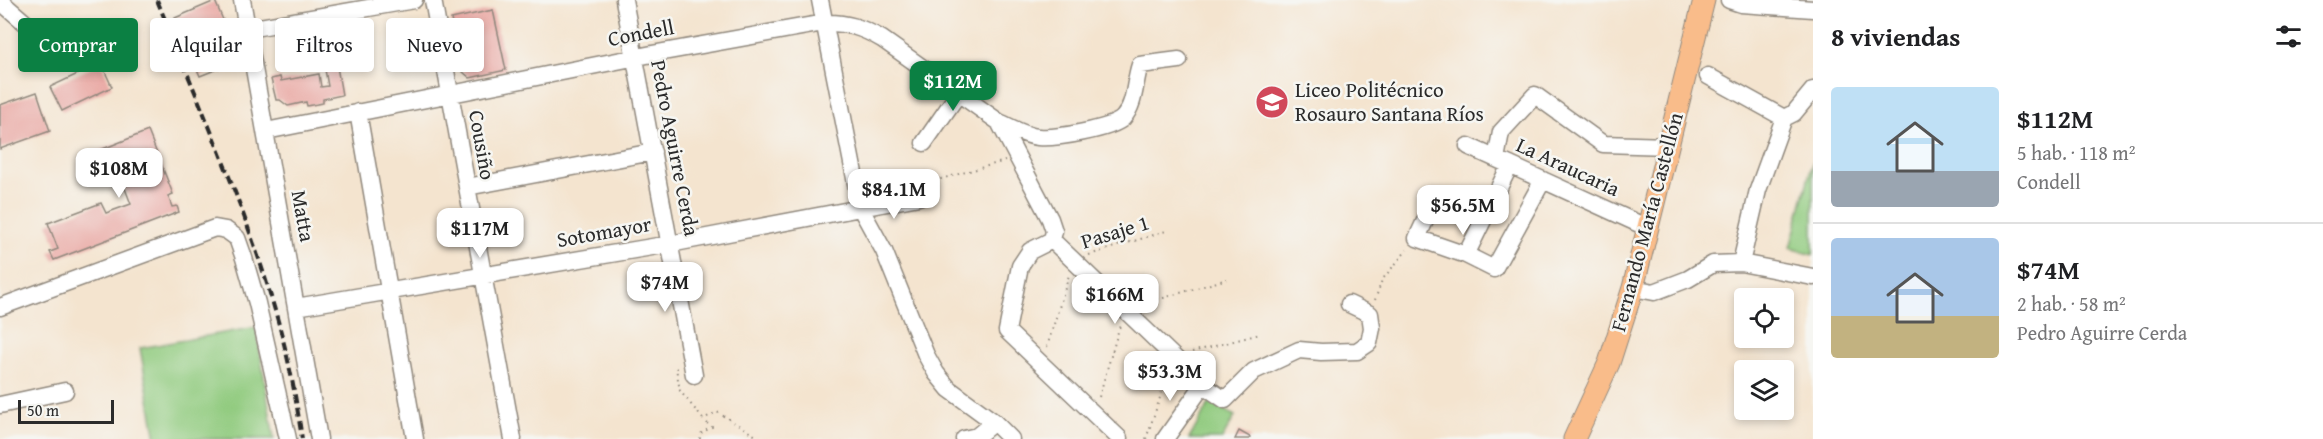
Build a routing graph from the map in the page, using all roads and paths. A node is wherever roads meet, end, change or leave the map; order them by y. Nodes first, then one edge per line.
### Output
1 (242, 0) edge
2 (414, 0) edge
3 (433, 0) edge
4 (624, 0) edge
5 (820, 0) edge
6 (1704, 0) edge
7 (1729, 0) edge
8 (0, 1) edge
9 (1813, 9) edge
10 (19, 18) edge
11 (246, 18) edge
12 (824, 23) junction
13 (263, 25) edge
14 (635, 57) junction
15 (1179, 60) dead end
16 (256, 72) edge
17 (1708, 76) dead end
18 (1813, 90) edge
19 (450, 94) junction
20 (958, 94) junction
21 (358, 112) junction
22 (1784, 118) junction
23 (999, 122) junction
24 (266, 131) junction
25 (924, 143) dead end
26 (1468, 146) dead end
27 (1668, 146) junction
28 (652, 152) junction
29 (1018, 157) junction
30 (1503, 162) junction
31 (1543, 180) junction
32 (467, 187) junction
33 (919, 191) joint
34 (861, 208) junction
35 (1430, 210) dead end
36 (1648, 228) junction
37 (1166, 231) dead end
38 (1417, 238) junction
39 (1052, 240) junction
40 (670, 244) junction
41 (1466, 255) junction
42 (1073, 260) junction
43 (1741, 263) junction
44 (483, 276) junction
45 (1813, 277) edge
46 (1227, 279) dead end
47 (1633, 288) junction
48 (389, 292) junction
49 (1349, 304) dead end
50 (0, 307) edge
51 (296, 308) junction
52 (1124, 309) junction
53 (1370, 314) junction
54 (1260, 334) dead end
55 (1174, 357) junction
56 (1042, 364) junction
57 (693, 370) joint
58 (1203, 385) junction
59 (65, 391) dead end
60 (0, 405) edge
61 (1094, 414) junction
62 (703, 419) junction
63 (994, 422) junction
64 (288, 439) edge
65 (319, 439) edge
66 (415, 439) edge
67 (513, 439) edge
68 (700, 439) edge
69 (761, 439) edge
70 (964, 439) edge
71 (1011, 439) edge
72 (1119, 439) edge
73 (1146, 439) edge
74 (1165, 439) edge
75 (1574, 439) edge

1 - 11 street, Matta
2 - 13 street
3 - 19 street, Cousiño
4 - 14 street, Pedro Aguirre Cerda
5 - 12 street
6 - 27 main road, Fernando María Castellón
7 - 9 street
8 - 10 street
12 - 14 street, Condell
12 - 20 street, Condell
12 - 34 street
14 - 19 street, Condell
14 - 28 street, Pedro Aguirre Cerda
15 - 23 street
16 - 24 street, Matta
17 - 22 street
18 - 22 street
19 - 21 street, Condell
19 - 32 street, Cousiño
20 - 23 street, Condell
20 - 25 street
21 - 24 street, Condell
21 - 48 street
22 - 43 street
23 - 29 street, Condell
24 - 51 street, Matta
26 - 30 street, La Araucaria
27 - 30 street
27 - 36 main road, Fernando María Castellón
28 - 32 street
28 - 40 street, Pedro Aguirre Cerda
29 - 33 path
29 - 39 street, Condell
30 - 31 street, La Araucaria
30 - 41 street
31 - 36 street, La Araucaria
31 - 41 street
32 - 44 street, Cousiño
33 - 34 street, Sotomayor
34 - 40 street, Sotomayor
34 - 63 street
35 - 38 street
36 - 47 main road, Fernando María Castellón
37 - 42 path, Pasaje 1
38 - 41 street
38 - 53 path
39 - 42 street
39 - 56 street
40 - 44 street, Sotomayor
40 - 57 street, Pedro Aguirre Cerda
42 - 52 street
42 - 56 path
43 - 45 street
43 - 47 street
44 - 48 street, Sotomayor
44 - 67 street, Cousiño
46 - 52 path
47 - 75 main road, Fernando María Castellón
48 - 51 street, Sotomayor
48 - 66 street
49 - 53 street
50 - 64 street
51 - 65 street, Matta
52 - 55 street
52 - 61 path
53 - 58 street
54 - 55 path
55 - 58 street
55 - 73 path
56 - 61 street
57 - 62 path
58 - 74 street
59 - 60 street
61 - 72 street
62 - 68 path
62 - 69 path
63 - 70 street
63 - 71 street

